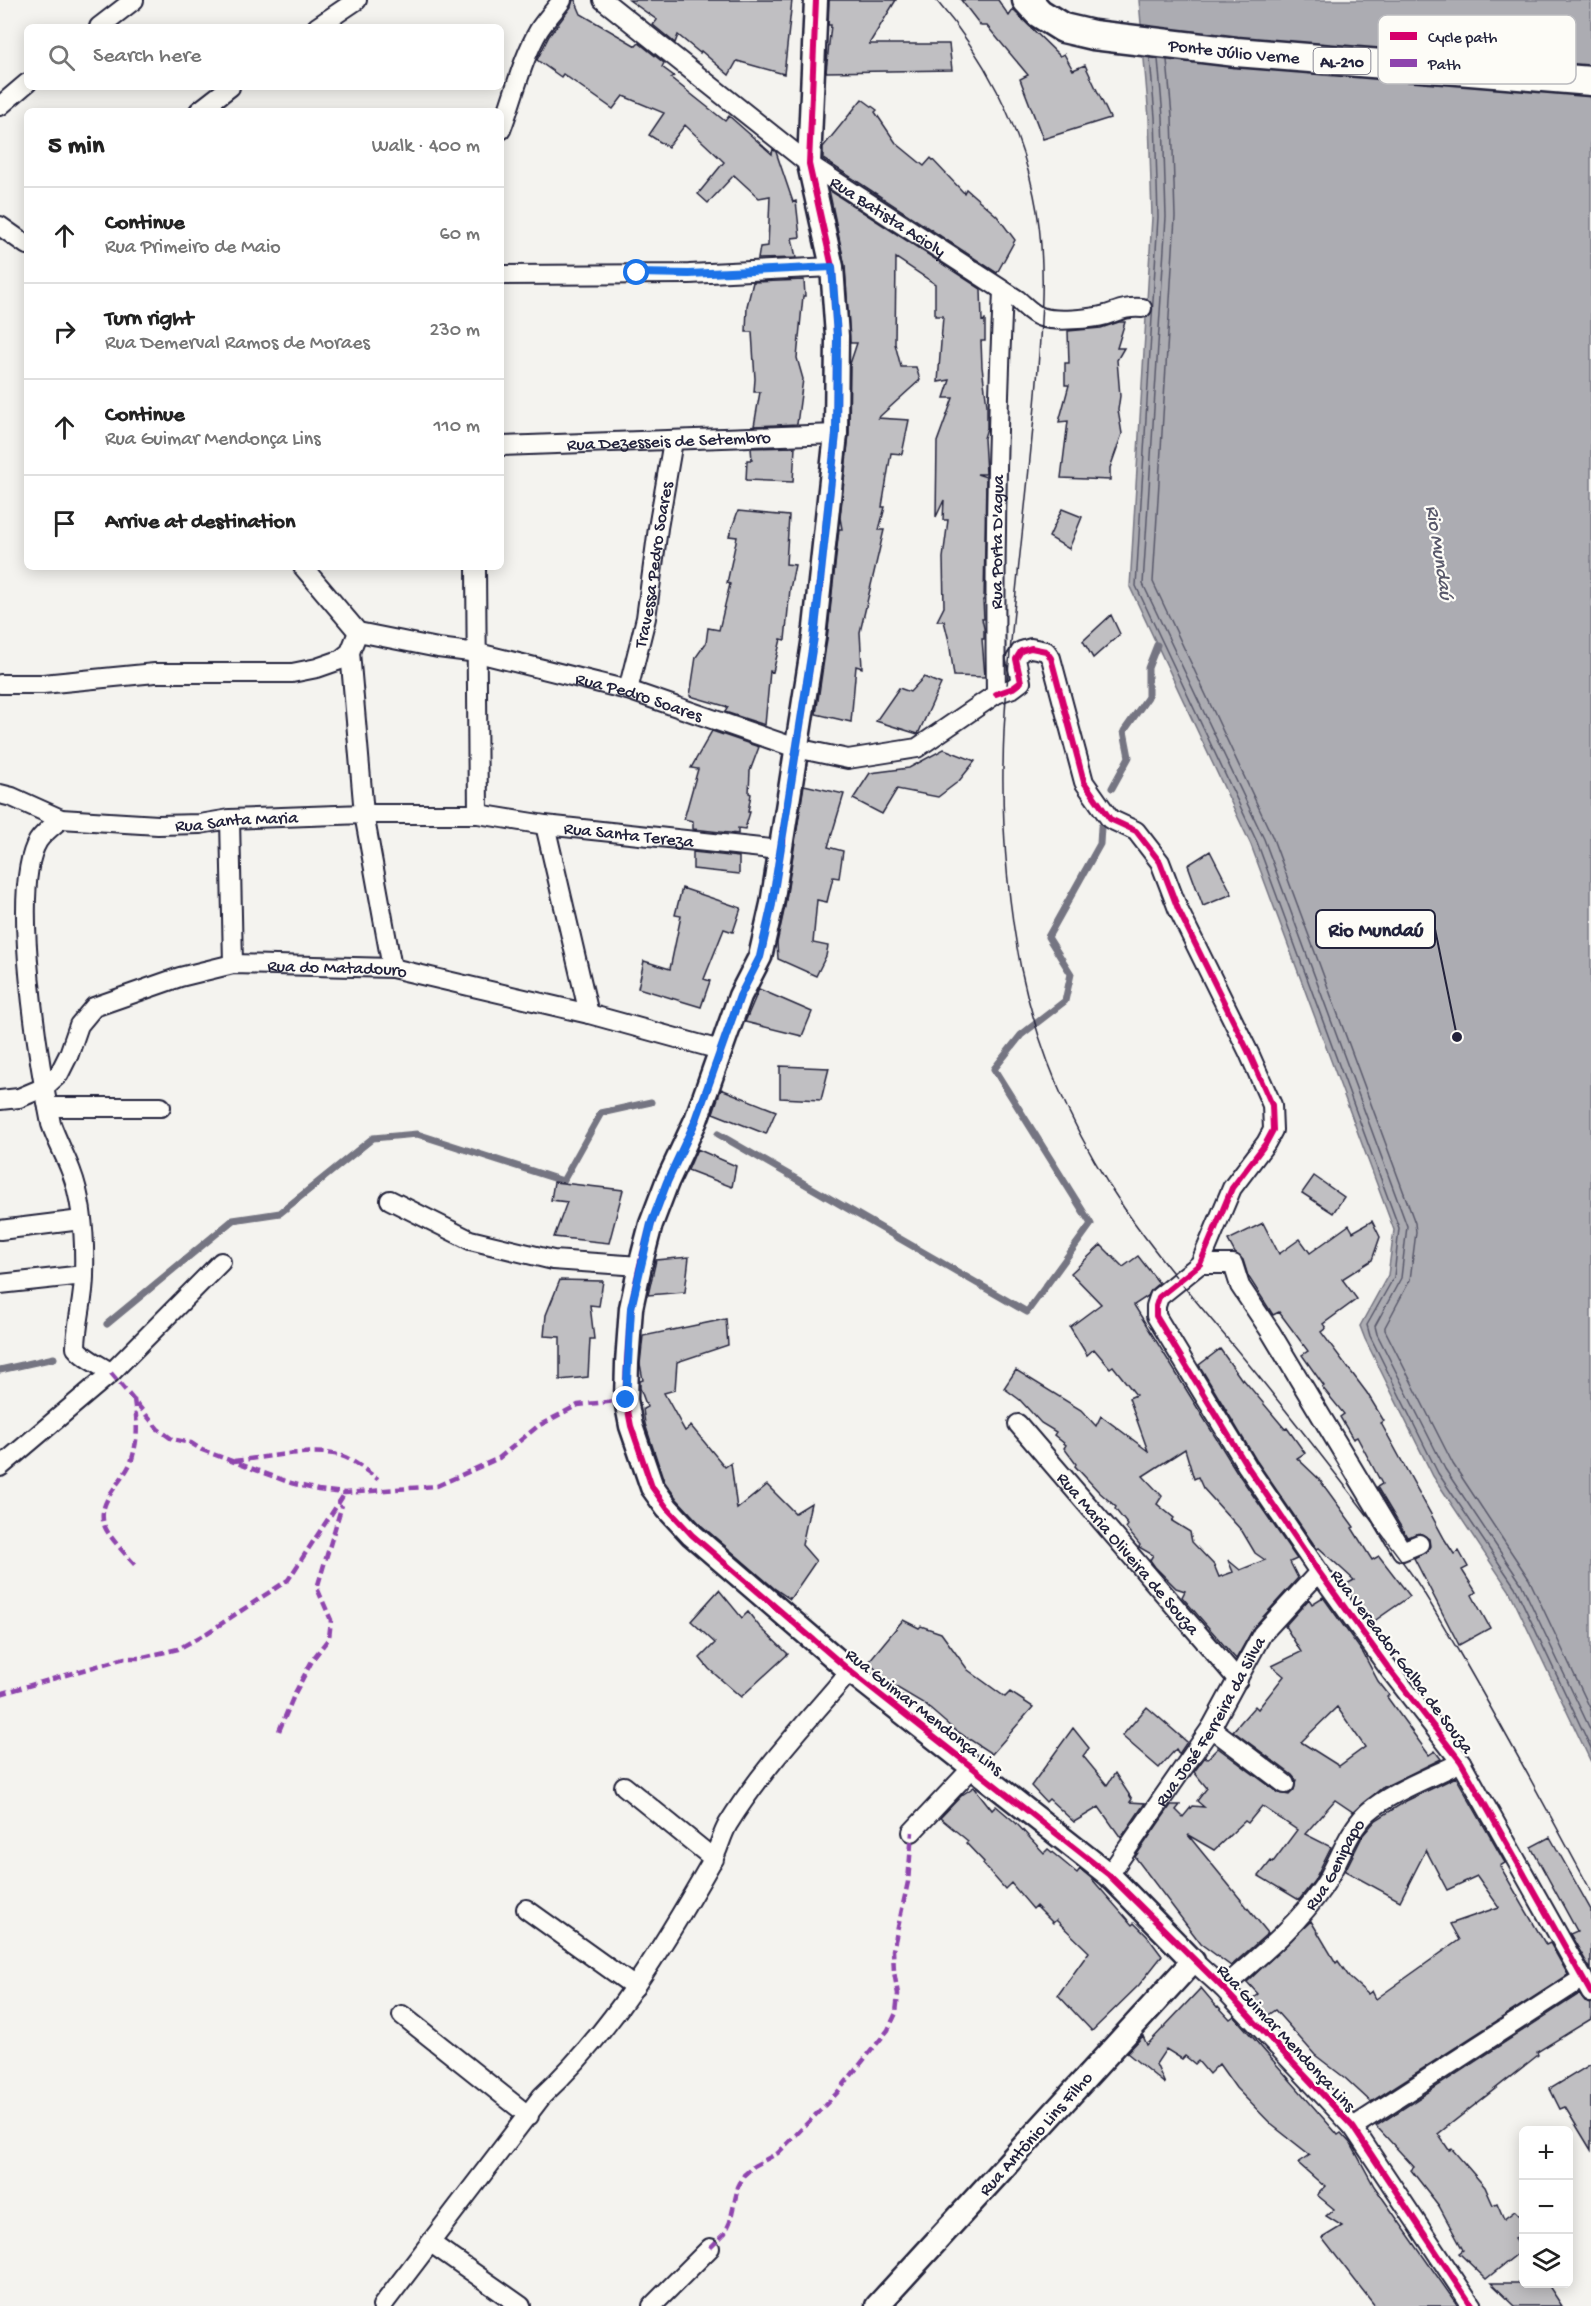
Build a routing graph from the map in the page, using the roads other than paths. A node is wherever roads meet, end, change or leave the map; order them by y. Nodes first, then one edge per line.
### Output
1 (134, 0) edge
2 (357, 0) edge
3 (562, 0) edge
4 (603, 0) edge
5 (816, 0) edge
6 (1027, 0) edge
7 (103, 24) edge
8 (321, 24) edge
9 (1378, 64) edge
10 (1576, 80) edge
11 (1591, 81) edge
12 (24, 86) edge
13 (226, 90) edge
14 (0, 106) edge
15 (203, 108) edge
16 (504, 123) edge
17 (809, 164) junction
18 (0, 226) edge
19 (24, 241) edge
20 (832, 267) junction
21 (504, 275) edge
22 (1003, 291) junction
23 (1143, 308) dead end
24 (836, 434) junction
25 (673, 441) junction
26 (504, 446) edge
27 (306, 570) edge
28 (476, 570) edge
29 (358, 632) junction
30 (350, 651) junction
31 (478, 652) junction
32 (0, 684) edge
33 (628, 690) junction
34 (996, 694) junction
35 (796, 748) junction
36 (0, 794) edge
37 (364, 814) junction
38 (478, 814) junction
39 (61, 819) junction
40 (230, 819) junction
41 (545, 825) junction
42 (780, 850) junction
43 (233, 964) junction
44 (392, 968) junction
45 (589, 1014) junction
46 (720, 1050) junction
47 (45, 1087) junction
48 (0, 1100) edge
49 (48, 1107) junction
50 (161, 1107) dead end
51 (390, 1200) dead end
52 (81, 1220) junction
53 (0, 1230) edge
54 (221, 1262) dead end
55 (1200, 1263) junction
56 (640, 1266) junction
57 (84, 1275) junction
58 (0, 1284) edge
59 (111, 1373) junction
60 (1018, 1424) dead end
61 (0, 1467) edge
62 (1419, 1544) dead end
63 (1319, 1572) junction
64 (850, 1671) junction
65 (1238, 1680) junction
66 (1211, 1728) junction
67 (1461, 1762) junction
68 (973, 1767) junction
69 (1285, 1784) dead end
70 (624, 1786) dead end
71 (912, 1832) dead end
72 (714, 1859) junction
73 (1109, 1875) junction
74 (526, 1909) dead end
75 (1193, 1960) junction
76 (1587, 1985) edge
77 (635, 1987) junction
78 (1223, 1988) junction
79 (402, 2015) dead end
80 (529, 2116) junction
81 (1353, 2127) junction
82 (431, 2243) junction
83 (710, 2248) dead end
84 (382, 2306) edge
85 (521, 2306) edge
86 (652, 2306) edge
87 (877, 2306) edge
88 (1472, 2306) edge

1 - 7 street
2 - 8 street
3 - 16 street
4 - 17 street, Rua Batista Acioly
5 - 17 street, Rua Guimar Mendonça Lins
6 - 9 main road, Ponte Júlio Verne / AL-210
10 - 11 main road, Ponte Júlio Verne / AL-210
12 - 14 street
13 - 15 street
17 - 20 street, Rua Guimar Mendonça Lins
17 - 22 street, Rua Batista Acioly
18 - 19 street
20 - 21 street
20 - 24 street, Rua Guimar Mendonça Lins
22 - 23 street, Rua Batista Acioly
22 - 34 street, Rua Porta D'agua
24 - 25 street, Rua Dezesseis de Setembro
24 - 35 street, Rua Guimar Mendonça Lins
25 - 26 street, Rua Dezesseis de Setembro
25 - 33 street, Travessa Pedro Soares
27 - 29 street
28 - 31 street
29 - 30 street
29 - 31 street, Rua Pedro Soares
30 - 32 street
30 - 37 street
31 - 33 street, Rua Pedro Soares
31 - 38 street
33 - 35 street, Rua Pedro Soares
34 - 35 street, Rua Pedro Soares
34 - 55 street
35 - 42 street, Rua Guimar Mendonça Lins
36 - 39 street, Rua Santa Maria
37 - 38 street, Rua Santa Maria
37 - 40 street, Rua Santa Maria
37 - 44 street
38 - 41 street, Rua Santa Tereza
39 - 40 street, Rua Santa Maria
39 - 47 street
40 - 43 street
41 - 42 street, Rua Santa Tereza
41 - 45 street
42 - 46 street, Rua Guimar Mendonça Lins
43 - 44 street, Rua do Matadouro
43 - 47 street, Rua do Matadouro
44 - 45 street, Rua do Matadouro
45 - 46 street, Rua do Matadouro
46 - 56 street, Rua Guimar Mendonça Lins
47 - 48 street, Rua do Matadouro
47 - 49 street
49 - 50 street
49 - 52 street
51 - 56 street
52 - 53 street
52 - 57 street
54 - 59 street
55 - 62 street
55 - 63 street, Rua Vereador Galba de Souza
56 - 64 street, Rua Guimar Mendonça Lins
57 - 58 street
57 - 59 street
59 - 61 street
60 - 65 street, Rua Maria Oliveira de Souza
63 - 65 street, Rua José Ferreira da Silva
63 - 67 street, Rua Vereador Galba de Souza
64 - 68 street, Rua Guimar Mendonça Lins
64 - 72 street
65 - 66 street, Rua José Ferreira da Silva
66 - 69 street
66 - 73 street, Rua José Ferreira da Silva
67 - 76 street, Rua Vereador Galba de Souza
67 - 78 street, Rua Genipapo
68 - 71 street
68 - 73 street, Rua Guimar Mendonça Lins
70 - 72 street
72 - 77 street
73 - 75 street, Rua Guimar Mendonça Lins
74 - 77 street
75 - 78 street, Rua Guimar Mendonça Lins
75 - 87 street, Rua Antônio Lins Filho
76 - 81 street
77 - 80 street
78 - 81 street, Rua Guimar Mendonça Lins
79 - 80 street
80 - 82 street
81 - 88 street, Rua Guimar Mendonça Lins
82 - 84 street
82 - 85 street
83 - 86 street

